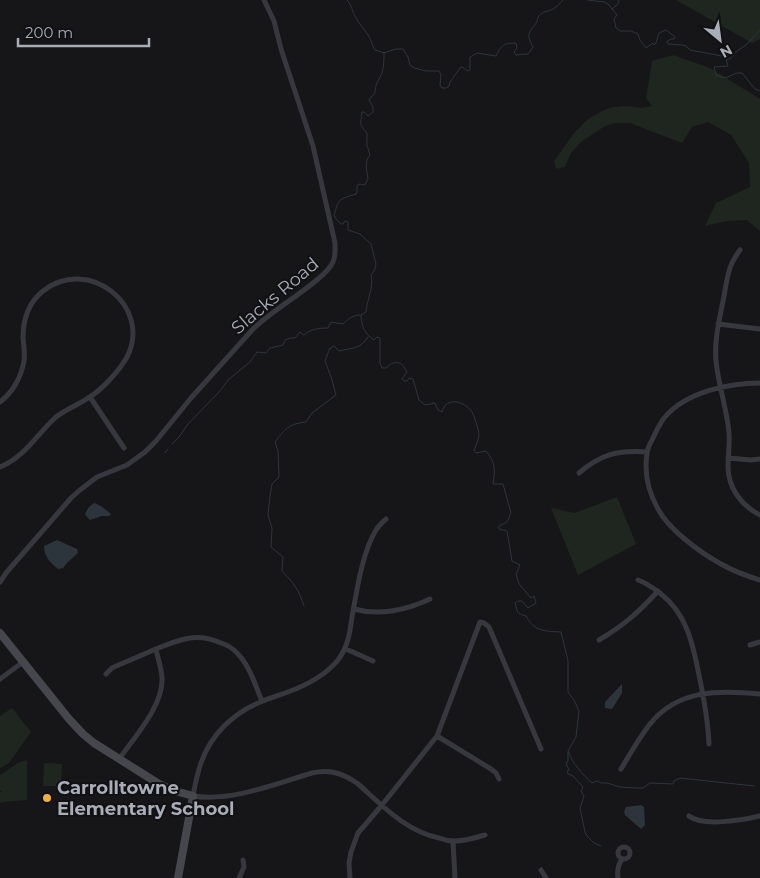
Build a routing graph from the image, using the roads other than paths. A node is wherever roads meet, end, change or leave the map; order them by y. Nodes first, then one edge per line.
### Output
1 (264, 0) edge
2 (740, 250) dead end
3 (718, 324) junction
4 (760, 329) edge
5 (760, 383) edge
6 (720, 388) junction
7 (90, 397) junction
8 (0, 402) edge
9 (124, 448) dead end
10 (647, 452) junction
11 (728, 458) junction
12 (760, 459) edge
13 (0, 467) edge
14 (580, 473) dead end
15 (760, 515) edge
16 (386, 519) dead end
17 (638, 580) dead end
18 (760, 580) edge
19 (0, 582) edge
20 (658, 591) junction
21 (430, 599) dead end
22 (354, 609) junction
23 (0, 633) edge
24 (598, 640) dead end
25 (760, 642) edge
26 (750, 645) dead end
27 (346, 648) junction
28 (156, 650) junction
29 (373, 661) dead end
30 (23, 662) junction
31 (106, 674) dead end
32 (0, 679) edge
33 (704, 693) junction
34 (760, 694) edge
35 (262, 701) junction
36 (436, 736) junction
37 (709, 744) dead end
38 (541, 749) dead end
39 (118, 759) junction
40 (621, 769) dead end
41 (499, 780) dead end
42 (193, 796) junction
43 (382, 805) junction
44 (689, 816) dead end
45 (760, 816) edge
46 (485, 835) dead end
47 (453, 842) junction
48 (622, 859) dead end
49 (243, 860) dead end
50 (541, 870) dead end
51 (178, 878) edge
52 (239, 878) edge
53 (350, 878) edge
54 (455, 878) edge
55 (546, 878) edge
56 (618, 878) edge

1 - 19 street, Slacks Road
2 - 3 street
3 - 4 street
3 - 6 street
5 - 6 street
6 - 10 street
6 - 11 street
7 - 8 street
7 - 9 street
7 - 13 street
10 - 14 street
10 - 18 street
11 - 12 street
11 - 15 street
16 - 22 street
17 - 20 street
20 - 24 street
20 - 33 street
21 - 22 street
22 - 27 street
23 - 30 street
25 - 26 street
27 - 29 street
27 - 35 street
28 - 31 street
28 - 35 street
28 - 39 street
30 - 32 street
30 - 39 street
33 - 34 street
33 - 37 street
33 - 40 street
35 - 42 street
36 - 38 street
36 - 41 street
36 - 43 street
39 - 42 street
42 - 43 street
42 - 51 street
43 - 47 street
43 - 53 street
44 - 45 street
46 - 47 street
47 - 54 street
48 - 56 street
49 - 52 street
50 - 55 street

